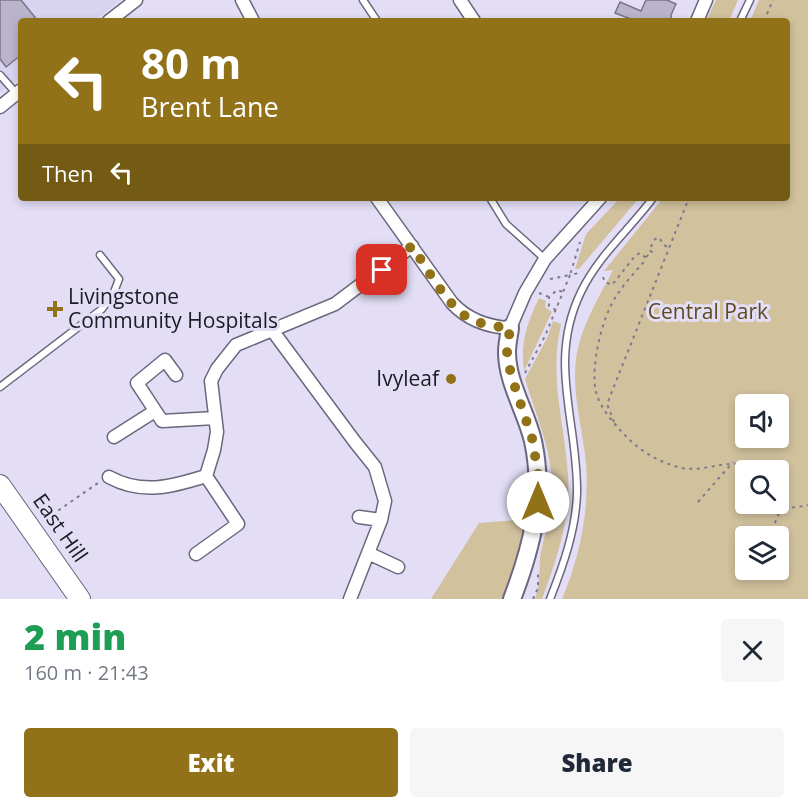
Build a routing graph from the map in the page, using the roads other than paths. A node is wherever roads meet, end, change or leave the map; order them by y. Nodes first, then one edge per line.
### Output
1 (136, 0) edge
2 (242, 0) edge
3 (363, 0) edge
4 (460, 0) edge
5 (706, 0) edge
6 (750, 0) edge
7 (113, 18) edge
8 (251, 18) edge
9 (375, 18) edge
10 (472, 18) edge
11 (698, 18) edge
12 (741, 18) edge
13 (0, 75) edge
14 (18, 91) edge
15 (18, 93) edge
16 (0, 107) edge
17 (379, 201) edge
18 (492, 201) edge
19 (594, 201) edge
20 (651, 201) edge
21 (412, 246) junction
22 (100, 255) dead end
23 (545, 259) junction
24 (510, 328) junction
25 (272, 330) junction
26 (176, 375) dead end
27 (0, 387) edge
28 (155, 411) junction
29 (215, 418) junction
30 (114, 437) dead end
31 (206, 476) junction
32 (109, 477) road end
33 (0, 485) edge
34 (359, 517) dead end
35 (381, 520) junction
36 (368, 553) junction
37 (196, 554) dead end
38 (398, 567) dead end
39 (80, 599) edge
40 (350, 599) edge
41 (512, 599) edge
42 (550, 599) edge

1 - 7 street
2 - 8 street
3 - 9 lane
4 - 10 street
5 - 11 street
6 - 12 lane
13 - 14 lane
15 - 16 street
17 - 21 street
18 - 23 lane
19 - 23 street
20 - 42 lane
21 - 24 street
21 - 25 street
22 - 27 lane
23 - 24 street
24 - 41 street
25 - 29 street
25 - 35 street
26 - 28 street
28 - 29 street
28 - 30 street
29 - 31 street
31 - 32 street
31 - 37 street
33 - 39 main road, East Hill
34 - 35 street
35 - 36 street
36 - 38 street
36 - 40 street

